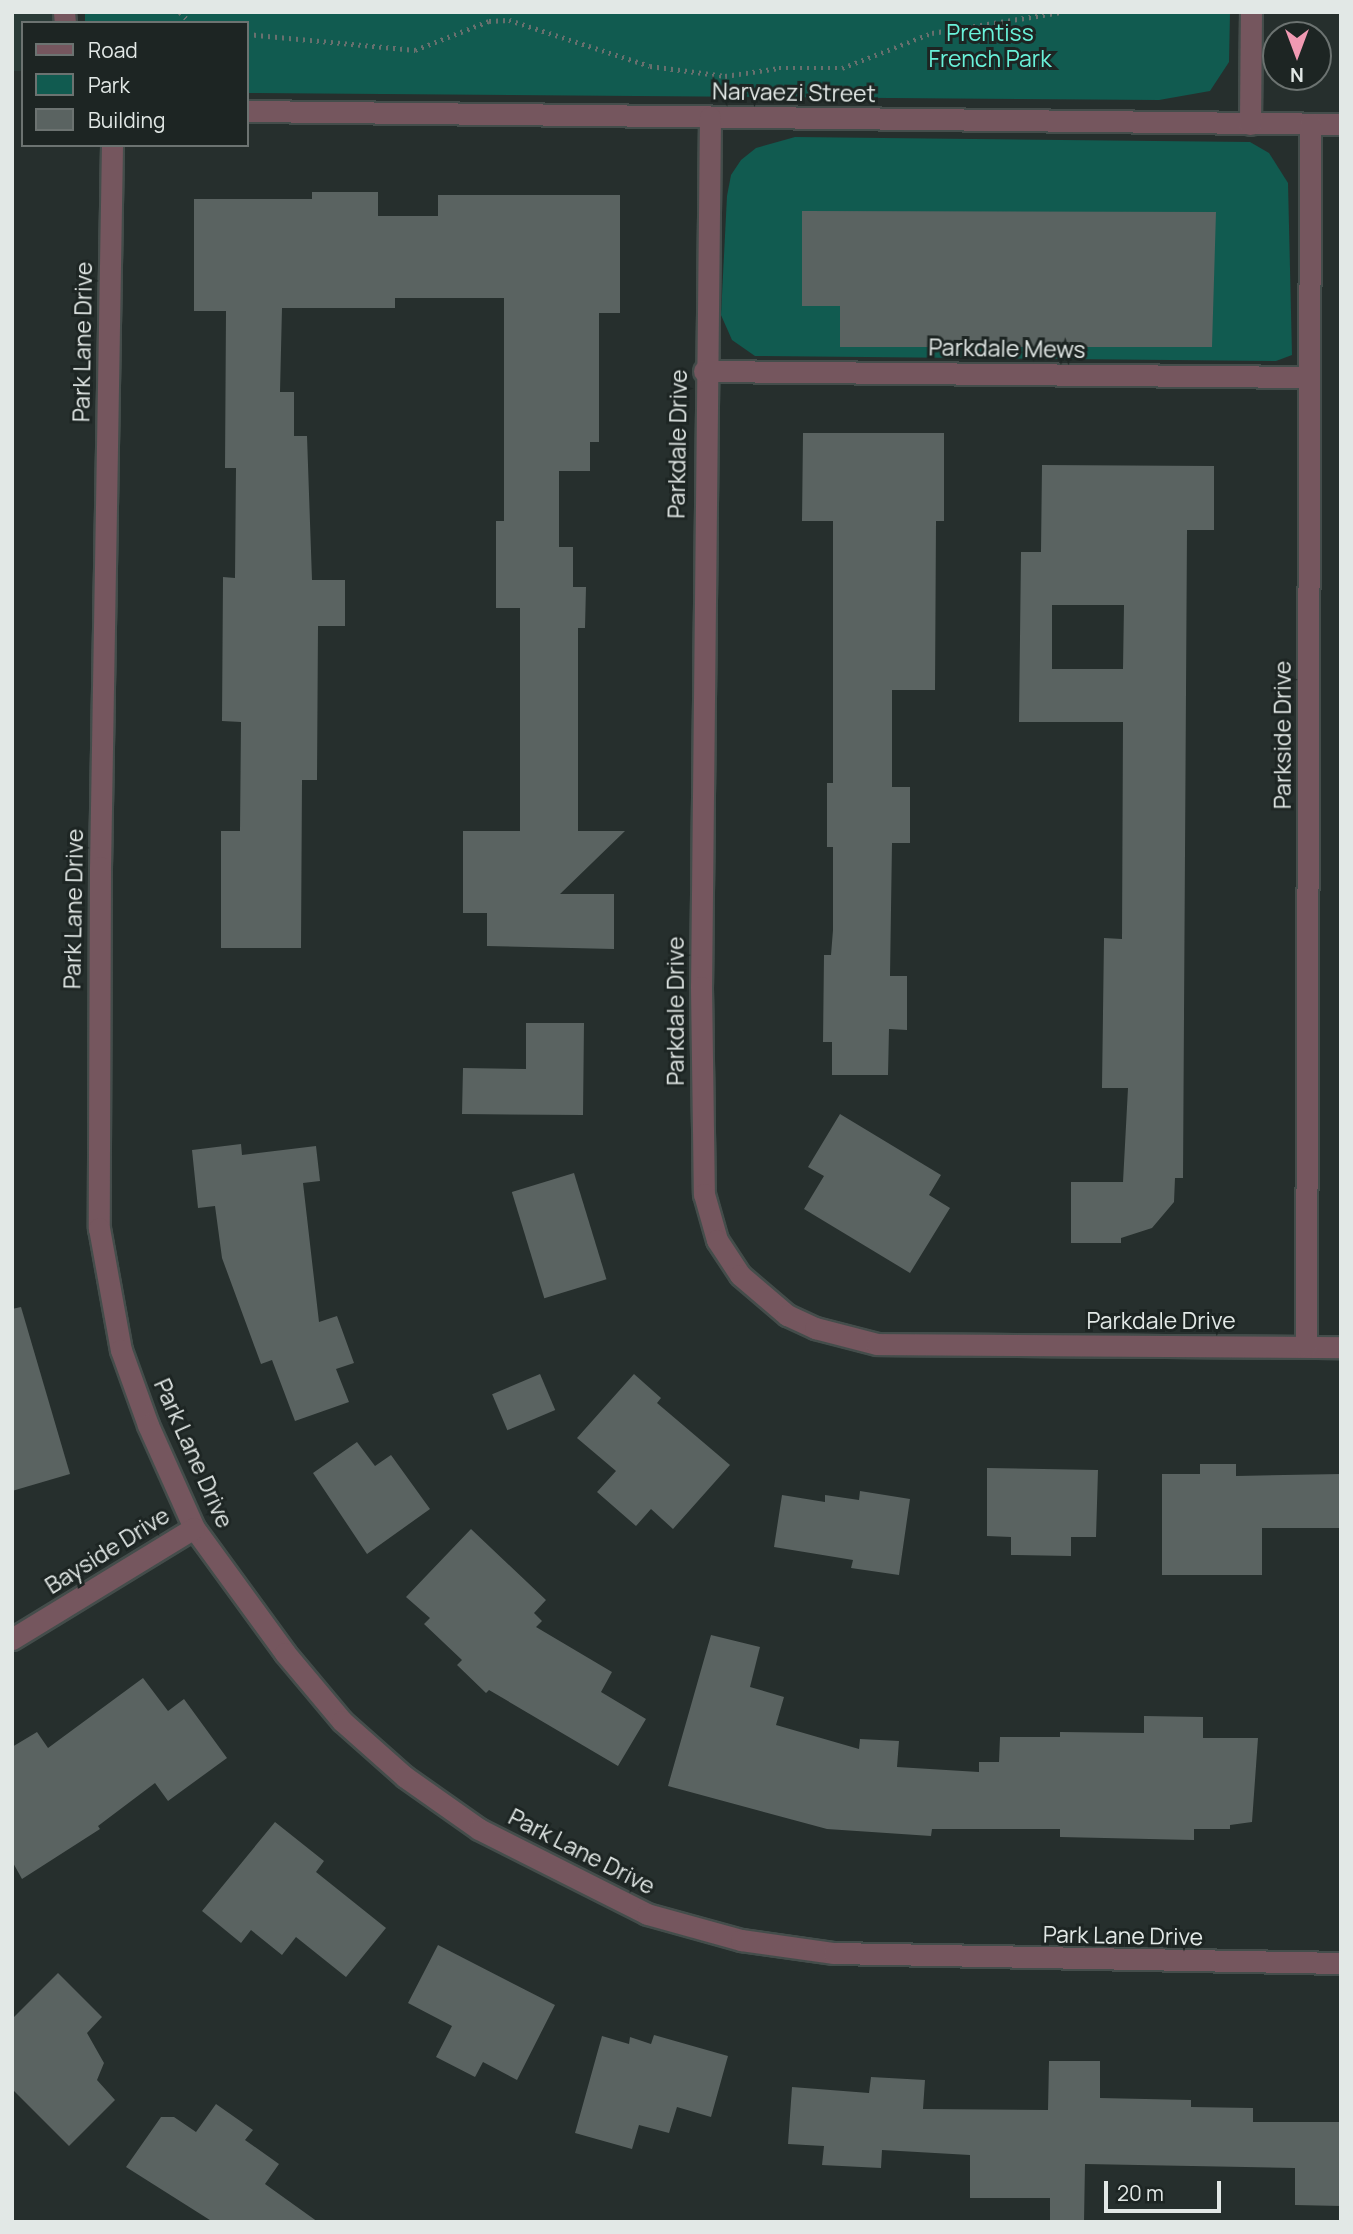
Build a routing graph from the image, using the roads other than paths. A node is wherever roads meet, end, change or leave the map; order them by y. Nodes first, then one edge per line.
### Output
1 (1251, 12) edge
2 (248, 111) edge
3 (710, 117) junction
4 (1250, 124) junction
5 (1310, 124) junction
6 (1341, 124) edge
7 (112, 147) edge
8 (704, 372) junction
9 (1309, 377) junction
10 (1306, 1346) junction
11 (1341, 1347) edge
12 (194, 1528) junction
13 (12, 1639) edge
14 (1341, 1963) edge

1 - 4 street
2 - 3 street, Narvaezi Street
3 - 4 street, Narvaezi Street
3 - 8 street, Parkdale Drive
4 - 5 street, Narvaezi Street
5 - 6 street, Narvaezi Street
5 - 9 street, Parkside Drive
7 - 12 street, Park Lane Drive
8 - 9 street, Parkdale Mews
8 - 10 street, Parkdale Drive
9 - 10 street, Parkside Drive
10 - 11 street, Parkdale Drive
12 - 13 street, Bayside Drive
12 - 14 street, Park Lane Drive

